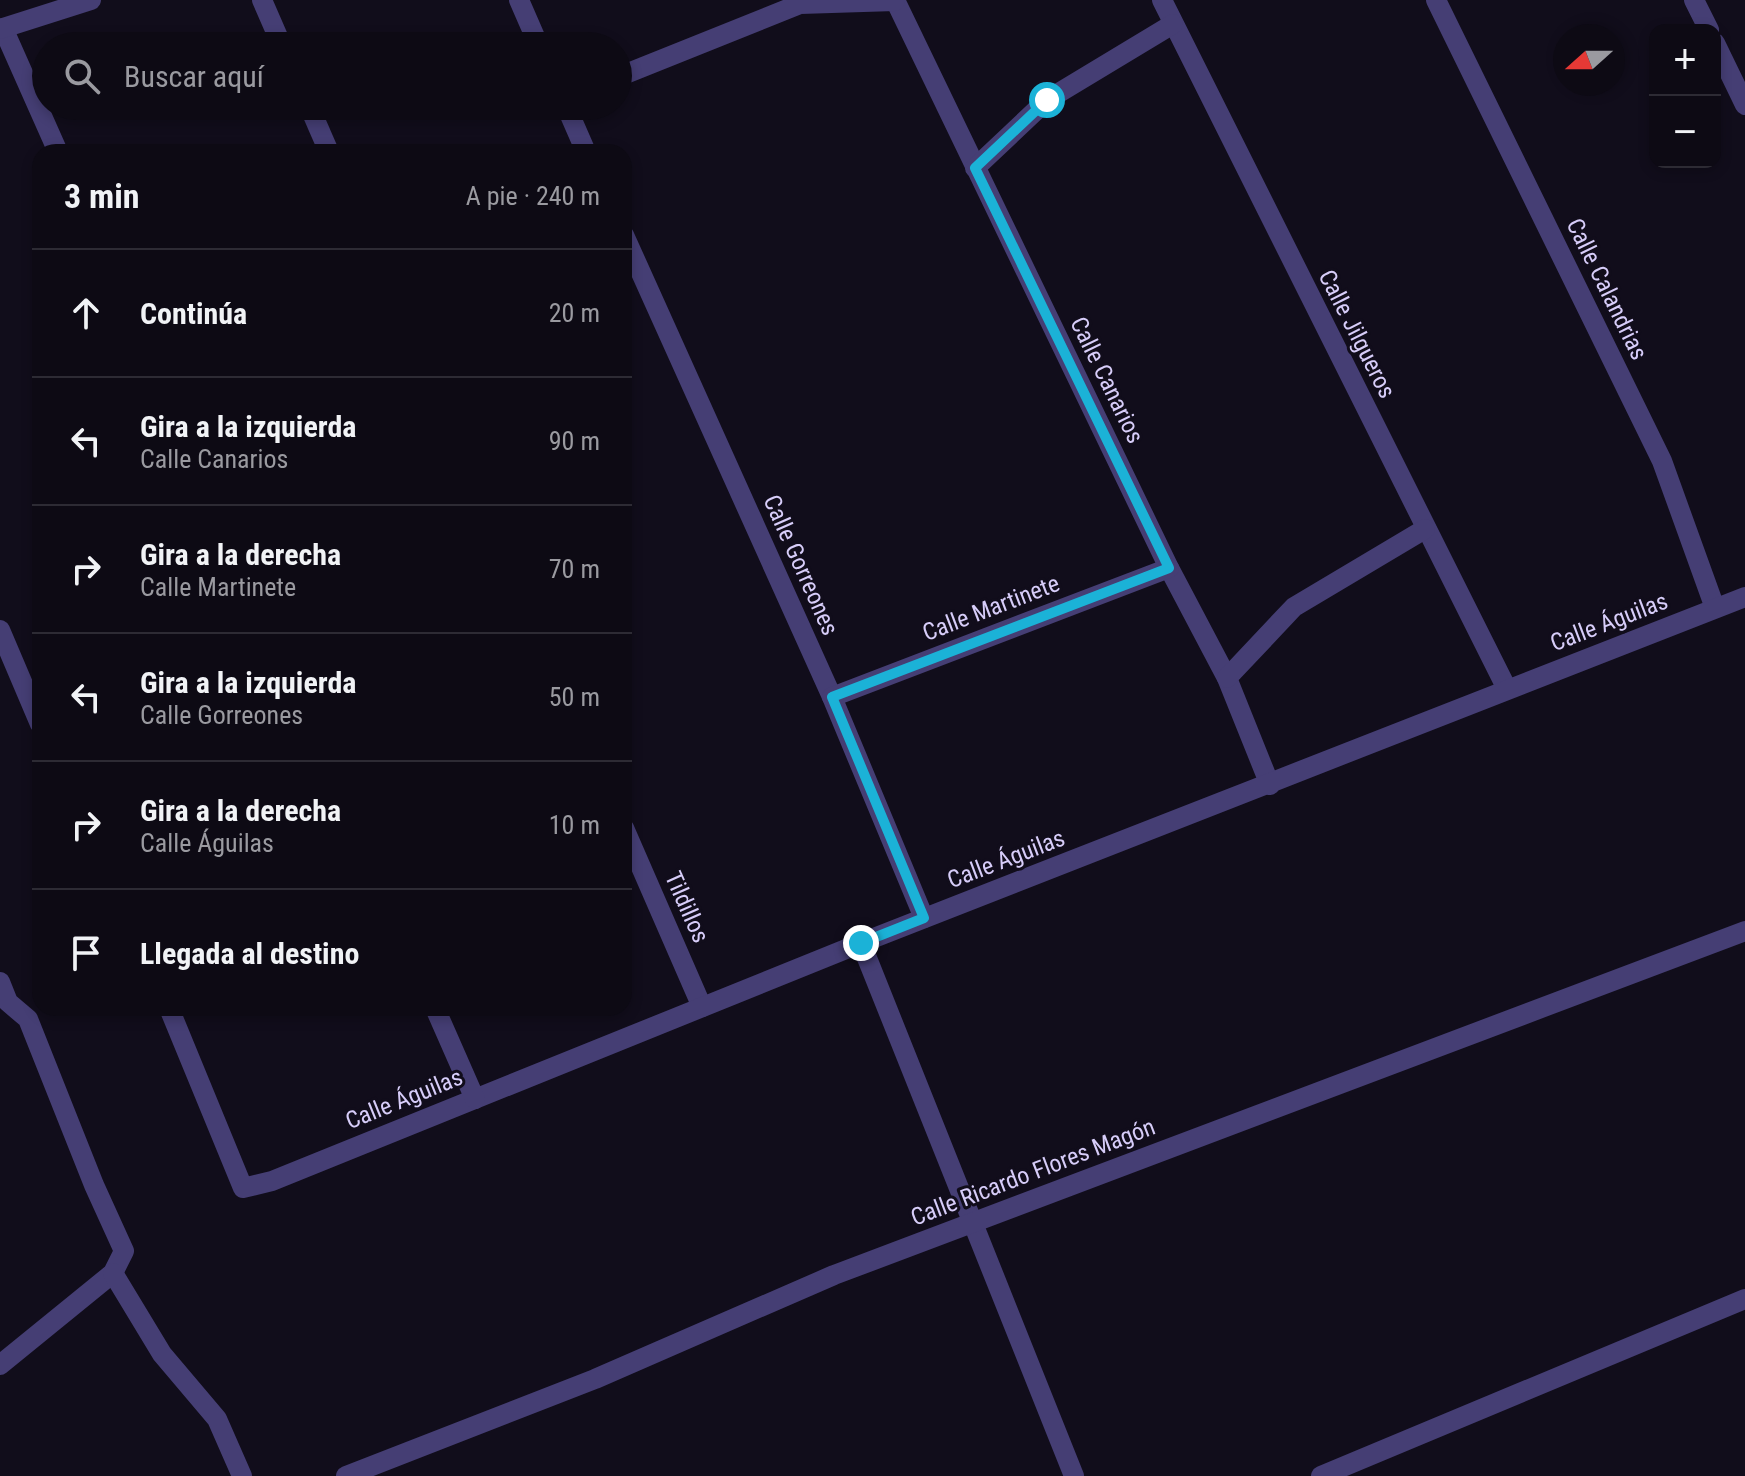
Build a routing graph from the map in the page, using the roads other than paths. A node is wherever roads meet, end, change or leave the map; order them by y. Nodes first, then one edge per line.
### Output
1 (91, 0) edge
2 (262, 0) edge
3 (519, 0) edge
4 (1162, 0) edge
5 (1436, 0) edge
6 (1694, 0) edge
7 (895, 1) edge
8 (1173, 24) junction
9 (1706, 24) edge
10 (2, 29) edge
11 (276, 32) edge
12 (533, 32) edge
13 (1721, 54) edge
14 (632, 71) edge
15 (32, 95) edge
16 (1744, 98) edge
17 (43, 120) edge
18 (315, 120) edge
19 (572, 120) edge
20 (54, 144) edge
21 (326, 144) edge
22 (583, 144) edge
23 (975, 168) junction
24 (632, 253) edge
25 (1425, 529) junction
26 (1169, 568) junction
27 (1745, 597) edge
28 (1715, 608) junction
29 (0, 630) edge
30 (1227, 678) junction
31 (1507, 689) junction
32 (832, 697) junction
33 (32, 705) edge
34 (1270, 785) junction
35 (632, 846) edge
36 (924, 918) junction
37 (1745, 931) edge
38 (861, 943) junction
39 (0, 982) edge
40 (702, 1007) junction
41 (172, 1016) edge
42 (439, 1016) edge
43 (475, 1099) junction
44 (971, 1224) junction
45 (113, 1273) junction
46 (1745, 1299) edge
47 (0, 1365) edge
48 (242, 1476) edge
49 (346, 1476) edge
50 (1074, 1476) edge
51 (1321, 1476) edge

1 - 10 street
2 - 11 street
3 - 12 street
4 - 8 street, Calle Jilgueros
5 - 28 street, Calle Calandrias
6 - 9 street
7 - 14 street
7 - 23 street, Calle Canarios
8 - 23 street
8 - 25 street, Calle Jilgueros
10 - 15 street
13 - 16 street
17 - 20 street
18 - 21 street
19 - 22 street
23 - 26 street, Calle Canarios
24 - 32 street, Calle Gorreones
25 - 30 street
25 - 31 street, Calle Jilgueros
26 - 30 street, Calle Canarios
26 - 32 street, Calle Martinete
27 - 28 street, Calle Águilas
28 - 31 street, Calle Águilas
29 - 33 street
30 - 34 street, Calle Canarios
31 - 34 street, Calle Águilas
32 - 36 street, Calle Gorreones
34 - 36 street, Calle Águilas
35 - 40 street, Tildillos
36 - 38 street, Calle Águilas
37 - 44 street, Calle Ricardo Flores Magón
38 - 40 street, Calle Águilas
38 - 44 street
39 - 45 street
40 - 43 street, Calle Águilas
41 - 43 street, Calle Águilas
42 - 43 street
44 - 49 street, Calle Ricardo Flores Magón
44 - 50 street
45 - 47 street
45 - 48 street
46 - 51 street

